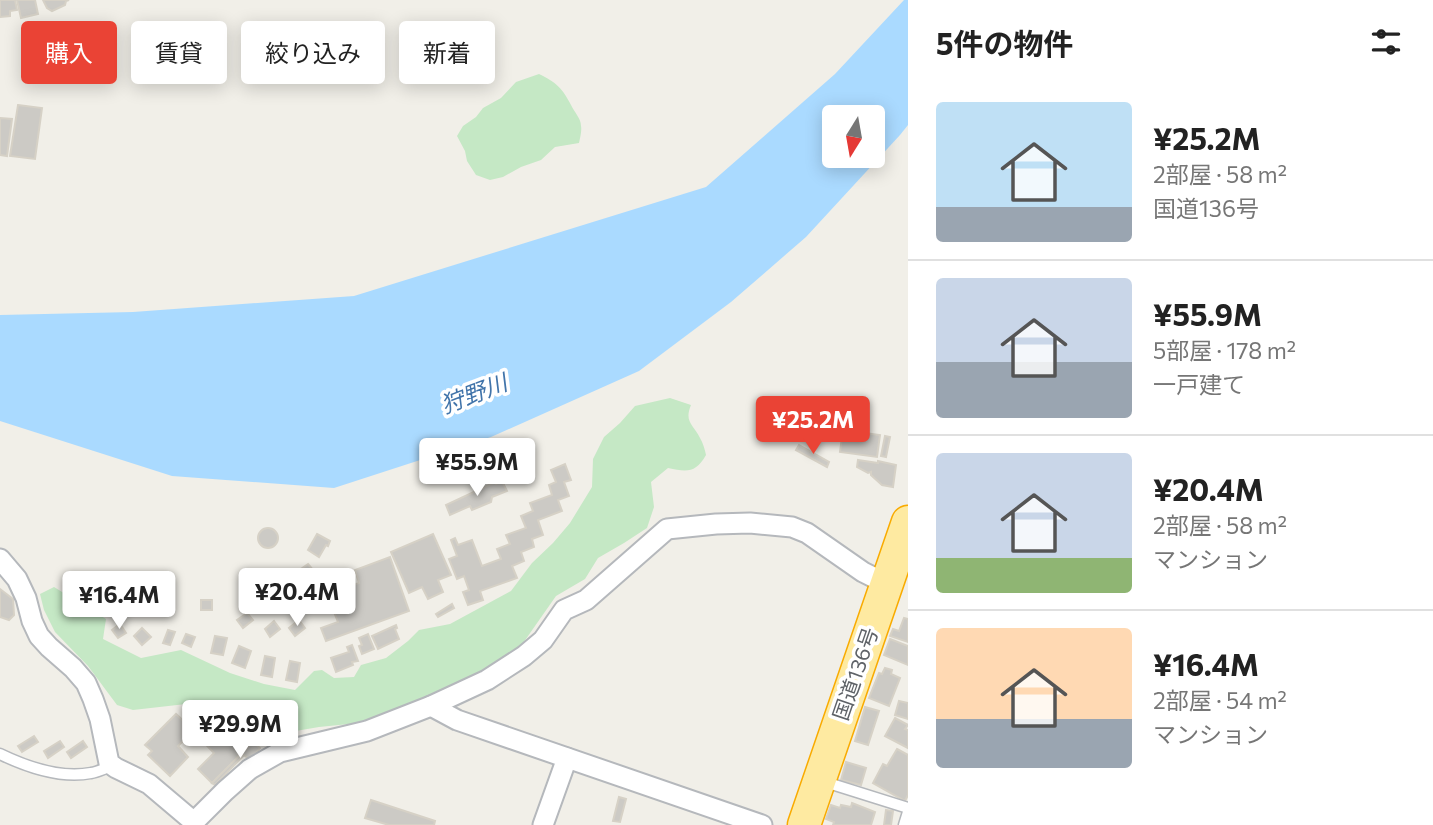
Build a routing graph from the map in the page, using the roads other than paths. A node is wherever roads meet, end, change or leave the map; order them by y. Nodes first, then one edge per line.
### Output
1 (908, 522) edge
2 (0, 559) edge
3 (889, 577) junction
4 (431, 706) junction
5 (0, 754) edge
6 (567, 758) junction
7 (113, 765) junction
8 (819, 780) junction
9 (908, 810) edge
10 (194, 824) edge
11 (543, 825) edge
12 (762, 825) edge
13 (804, 825) edge
14 (905, 825) edge

1 - 3 highway, 国道136号
2 - 7 street
3 - 4 street
3 - 8 highway, 国道136号
4 - 6 street
4 - 10 street
5 - 7 lane
6 - 11 street
6 - 12 street
7 - 10 street
8 - 9 lane
8 - 13 highway, 国道136号
9 - 14 lane

